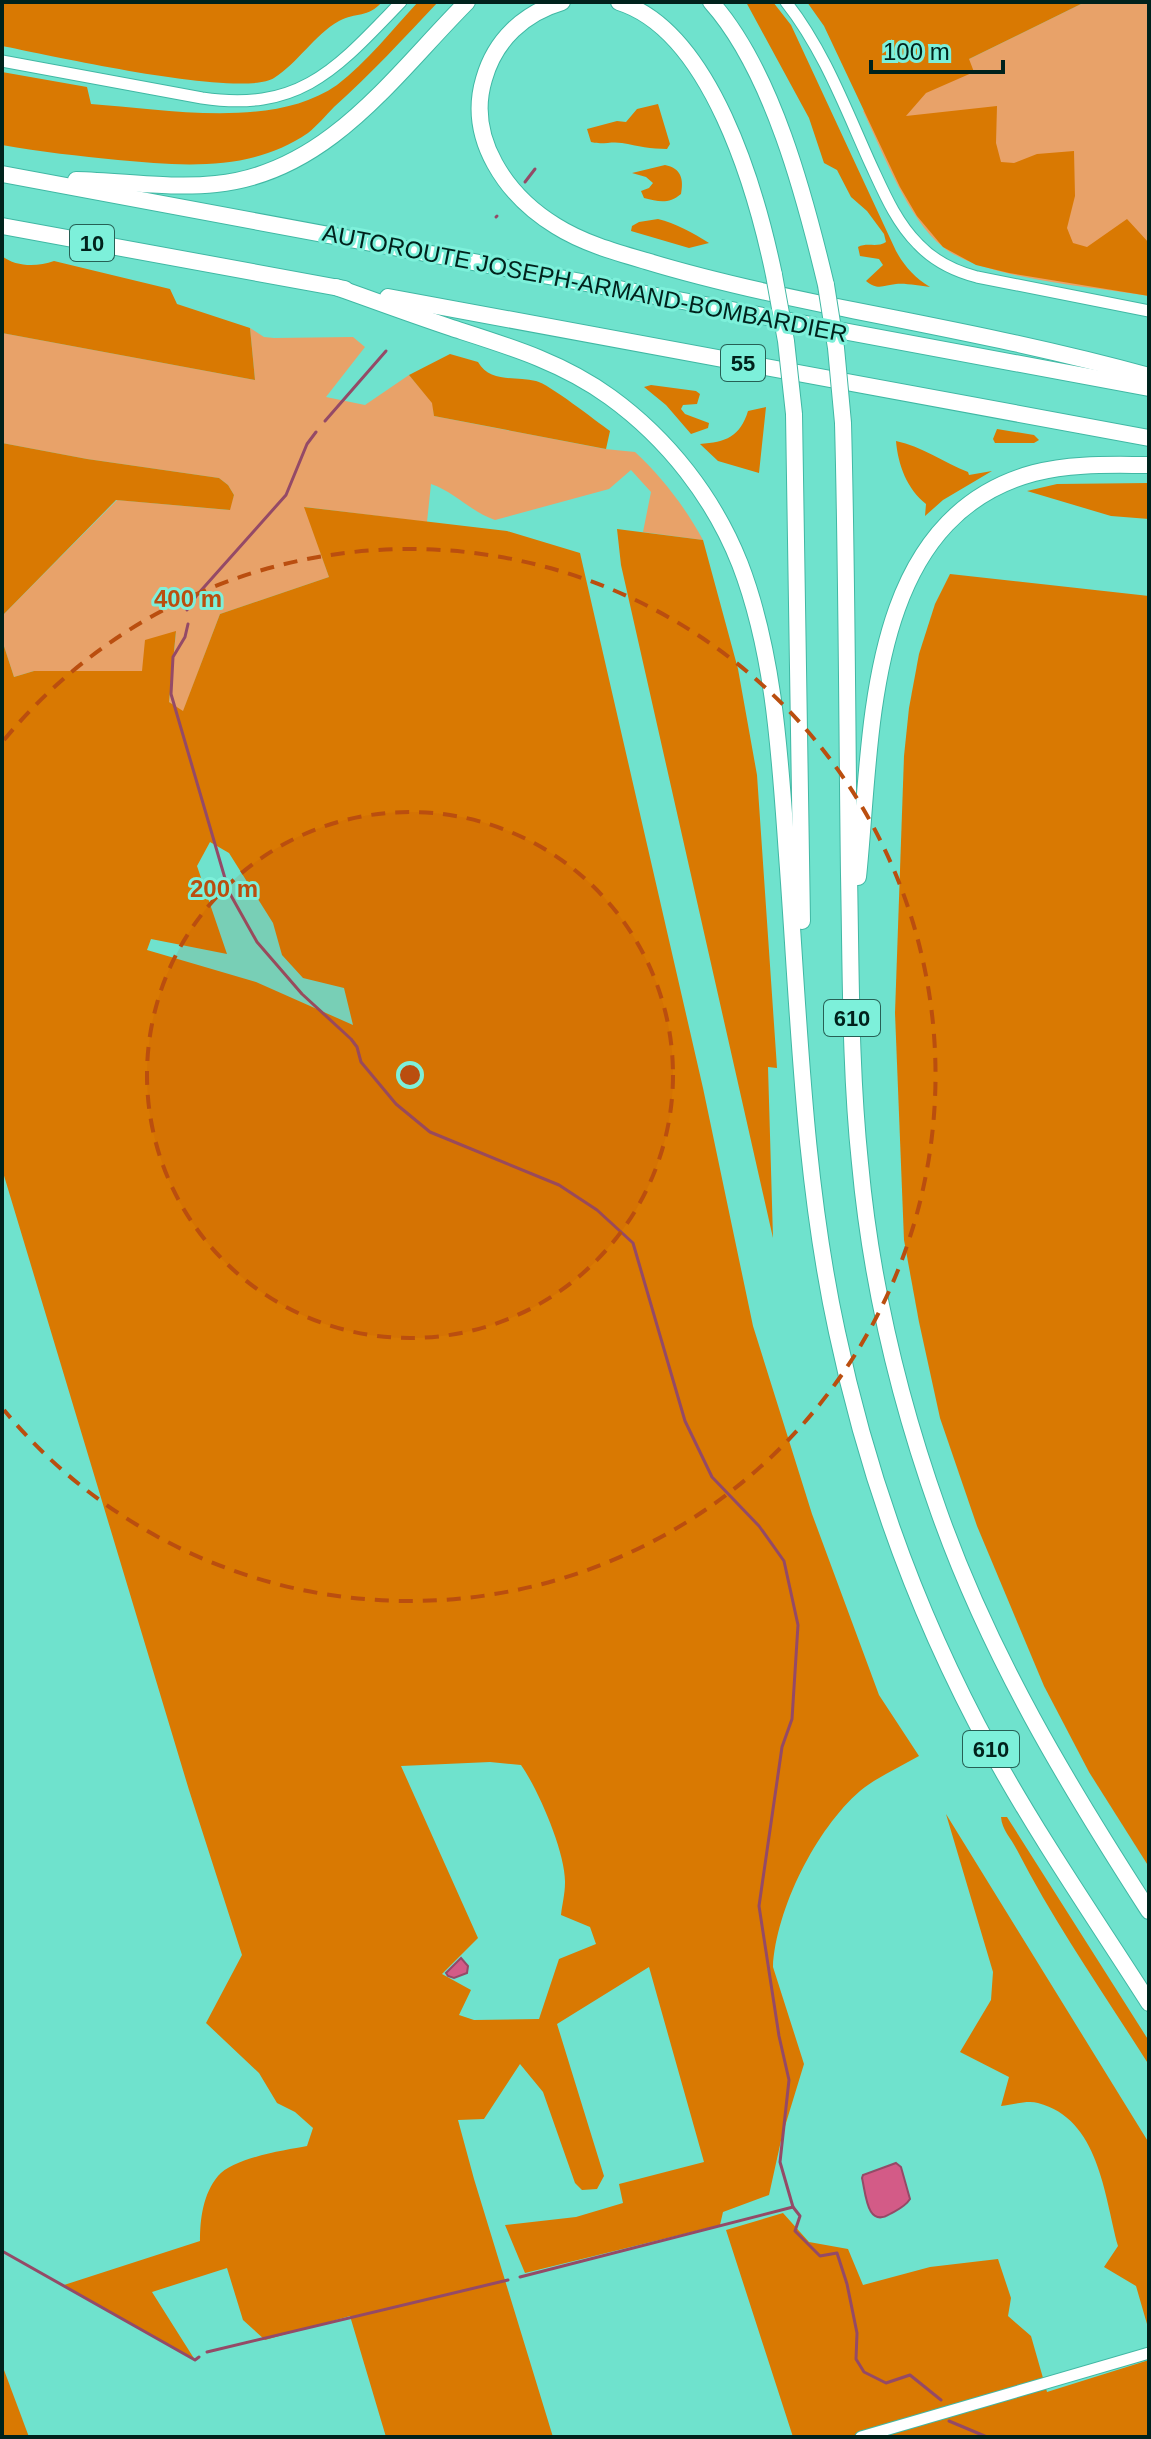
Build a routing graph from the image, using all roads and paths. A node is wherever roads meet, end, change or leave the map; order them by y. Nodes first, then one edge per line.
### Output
1 (401, 2) edge
2 (467, 2) edge
3 (562, 2) edge
4 (619, 2) edge
5 (711, 2) edge
6 (786, 2) edge
7 (2, 61) edge
8 (2, 174) edge
9 (21, 178) junction
10 (2, 226) edge
11 (336, 287) junction
12 (1149, 311) edge
13 (1149, 376) edge
14 (1149, 388) edge
15 (1149, 438) edge
16 (1149, 465) edge
17 (851, 946) junction
18 (804, 1075) junction
19 (1149, 1911) edge
20 (1149, 2003) edge
21 (1149, 2353) edge
22 (861, 2437) edge

1 - 7 street
2 - 9 highway
3 - 13 highway
4 - 18 highway, bridge
5 - 17 highway, bridge
6 - 12 street
8 - 9 highway
9 - 14 highway, AUTOROUTE JOSEPH-ARMAND-BOMBARDIER / 55
10 - 11 highway, 10
11 - 15 highway, AUTOROUTE JOSEPH-ARMAND-BOMBARDIER / 55
11 - 18 highway
16 - 17 highway
17 - 19 highway, 610
18 - 20 highway, 610
21 - 22 street

